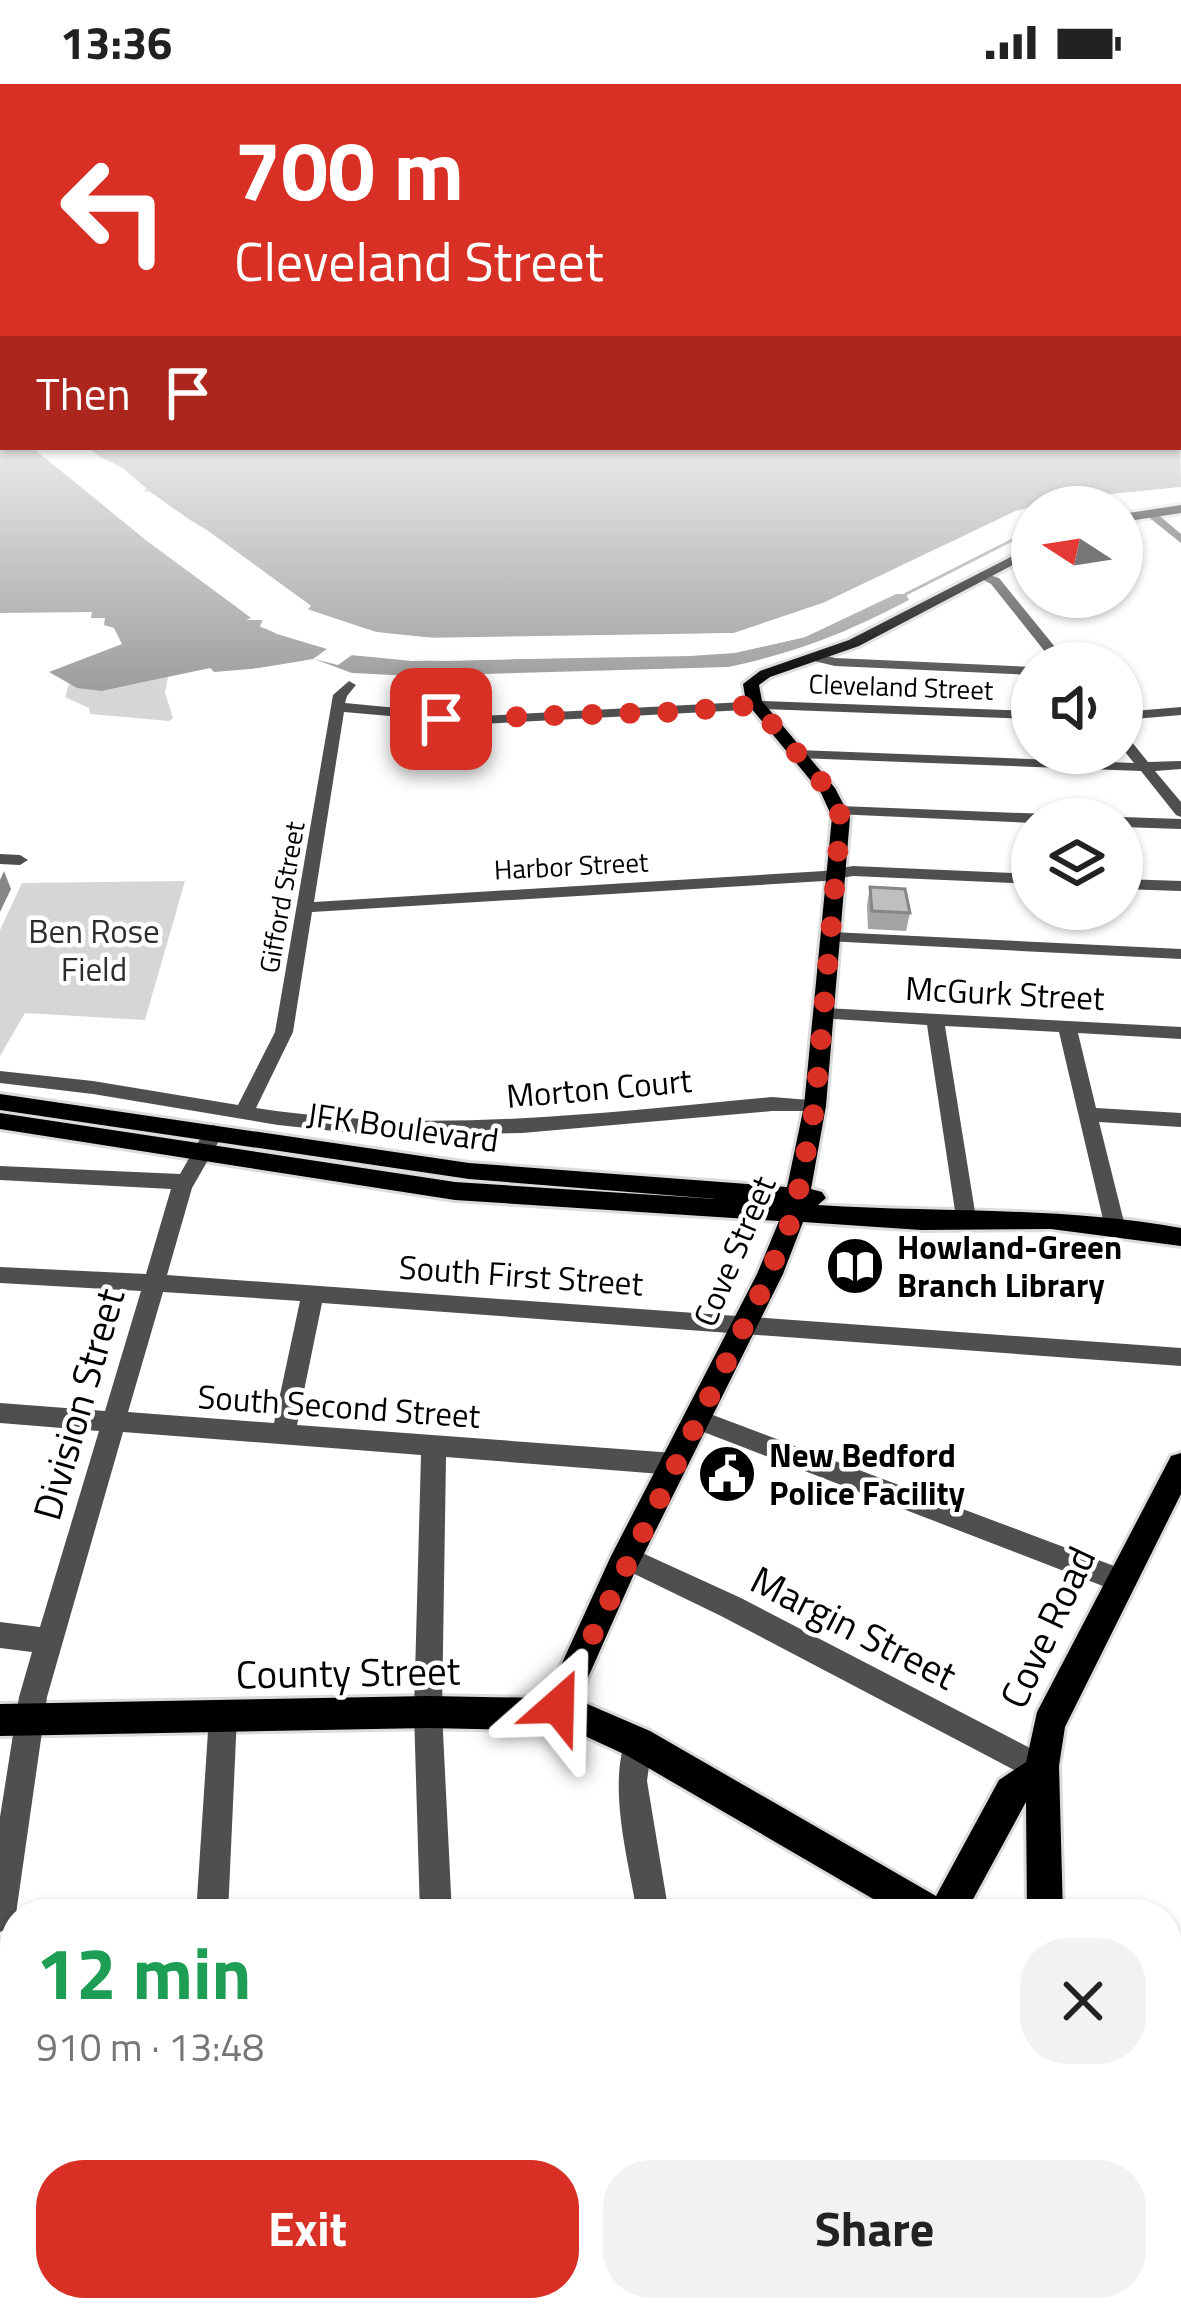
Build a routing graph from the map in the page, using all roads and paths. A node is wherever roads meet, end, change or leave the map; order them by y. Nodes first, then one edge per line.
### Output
1 (1181, 509) edge
2 (1150, 513) junction
3 (1143, 514) edge
4 (1181, 540) edge
5 (1011, 561) edge
6 (984, 575) junction
7 (1044, 642) edge
8 (815, 657) junction
9 (1011, 670) edge
10 (349, 685) dead end
11 (756, 705) junction
12 (339, 707) junction
13 (1181, 711) edge
14 (1011, 714) edge
15 (1143, 714) edge
16 (798, 754) junction
17 (1143, 765) edge
18 (1181, 765) edge
19 (1145, 767) junction
20 (840, 811) junction
21 (1181, 812) edge
22 (1011, 818) edge
23 (1143, 823) edge
24 (1181, 824) edge
25 (0, 860) edge
26 (20, 860) dead end
27 (838, 873) junction
28 (1011, 878) edge
29 (1143, 885) edge
30 (1181, 886) edge
31 (306, 907) junction
32 (832, 937) junction
33 (1181, 954) edge
34 (825, 1014) junction
35 (935, 1019) junction
36 (1067, 1027) junction
37 (1181, 1033) edge
38 (0, 1077) edge
39 (0, 1102) edge
40 (815, 1106) junction
41 (244, 1112) junction
42 (1088, 1114) junction
43 (1181, 1120) edge
44 (0, 1121) edge
45 (208, 1142) junction
46 (0, 1173) edge
47 (184, 1182) junction
48 (796, 1206) junction
49 (965, 1218) junction
50 (1181, 1222) edge
51 (1123, 1226) junction
52 (1181, 1237) edge
53 (0, 1275) edge
54 (153, 1284) junction
55 (314, 1293) junction
56 (745, 1325) junction
57 (1181, 1357) edge
58 (0, 1413) edge
59 (698, 1419) junction
60 (113, 1423) junction
61 (284, 1436) junction
62 (434, 1447) junction
63 (674, 1464) junction
64 (1181, 1465) edge
65 (1173, 1497) edge
66 (626, 1558) junction
67 (1120, 1581) junction
68 (0, 1635) edge
69 (50, 1641) junction
70 (428, 1712) junction
71 (556, 1713) junction
72 (223, 1716) junction
73 (15, 1720) edge
74 (638, 1743) junction
75 (1042, 1770) junction
76 (1, 1899) edge
77 (213, 1899) edge
78 (435, 1899) edge
79 (651, 1899) edge
80 (907, 1899) edge
81 (954, 1899) edge
82 (1045, 1899) edge

1 - 2 main road
2 - 3 main road
2 - 4 street
5 - 6 main road
6 - 7 street
6 - 8 main road
8 - 9 street
8 - 11 main road
10 - 12 street, Gifford Street
11 - 12 street, Cleveland Street
11 - 14 street, Cleveland Street
11 - 16 main road
12 - 31 street, Gifford Street
13 - 15 street
16 - 19 street
16 - 20 main road
17 - 19 street
18 - 19 street
19 - 21 street
20 - 22 street
20 - 27 main road, Cove Street
23 - 24 street
25 - 26 street
27 - 28 street, Harbor Street
27 - 31 street, Harbor Street
27 - 32 main road, Cove Street
29 - 30 street
31 - 41 street, Gifford Street
32 - 33 street
32 - 34 main road, Cove Street
34 - 35 street, McGurk Street
34 - 40 main road, Cove Street
35 - 36 street, McGurk Street
35 - 49 street
36 - 37 street, McGurk Street
36 - 42 street
38 - 41 street, Morton Court
39 - 45 main road, JFK Boulevard
40 - 41 street, Morton Court
40 - 48 main road, Cove Street
42 - 43 street
42 - 51 street
44 - 45 main road, JFK Boulevard
45 - 47 street, Division Street
45 - 48 main road, JFK Boulevard
46 - 47 street
47 - 54 street, Division Street
48 - 49 main road, JFK Boulevard
48 - 56 main road, Cove Street
49 - 51 main road, JFK Boulevard
50 - 51 main road
51 - 52 main road
53 - 54 street, South First Street
54 - 55 street, South First Street
54 - 60 street, Division Street
55 - 56 street, South First Street
55 - 61 street
56 - 57 street, South First Street
56 - 59 main road, Cove Street
58 - 60 street, South Second Street
59 - 63 main road, Cove Street
59 - 67 street
60 - 61 street, South Second Street
60 - 69 street, Division Street
61 - 62 street, South Second Street
62 - 63 street, South Second Street
62 - 70 street
63 - 66 main road, Cove Street
64 - 65 main road, Cove Road
65 - 67 main road, Cove Road
66 - 71 main road, Cove Street
66 - 75 street, Margin Street
67 - 75 main road, Cove Road
68 - 69 street
69 - 73 street, Division Street
70 - 71 main road, County Street
70 - 72 main road, County Street
70 - 78 street
71 - 74 main road, County Street
72 - 73 main road, County Street
72 - 77 street
73 - 76 street, Division Street
74 - 79 street
74 - 80 main road, County Street
75 - 81 main road
75 - 82 main road, Cove Road

